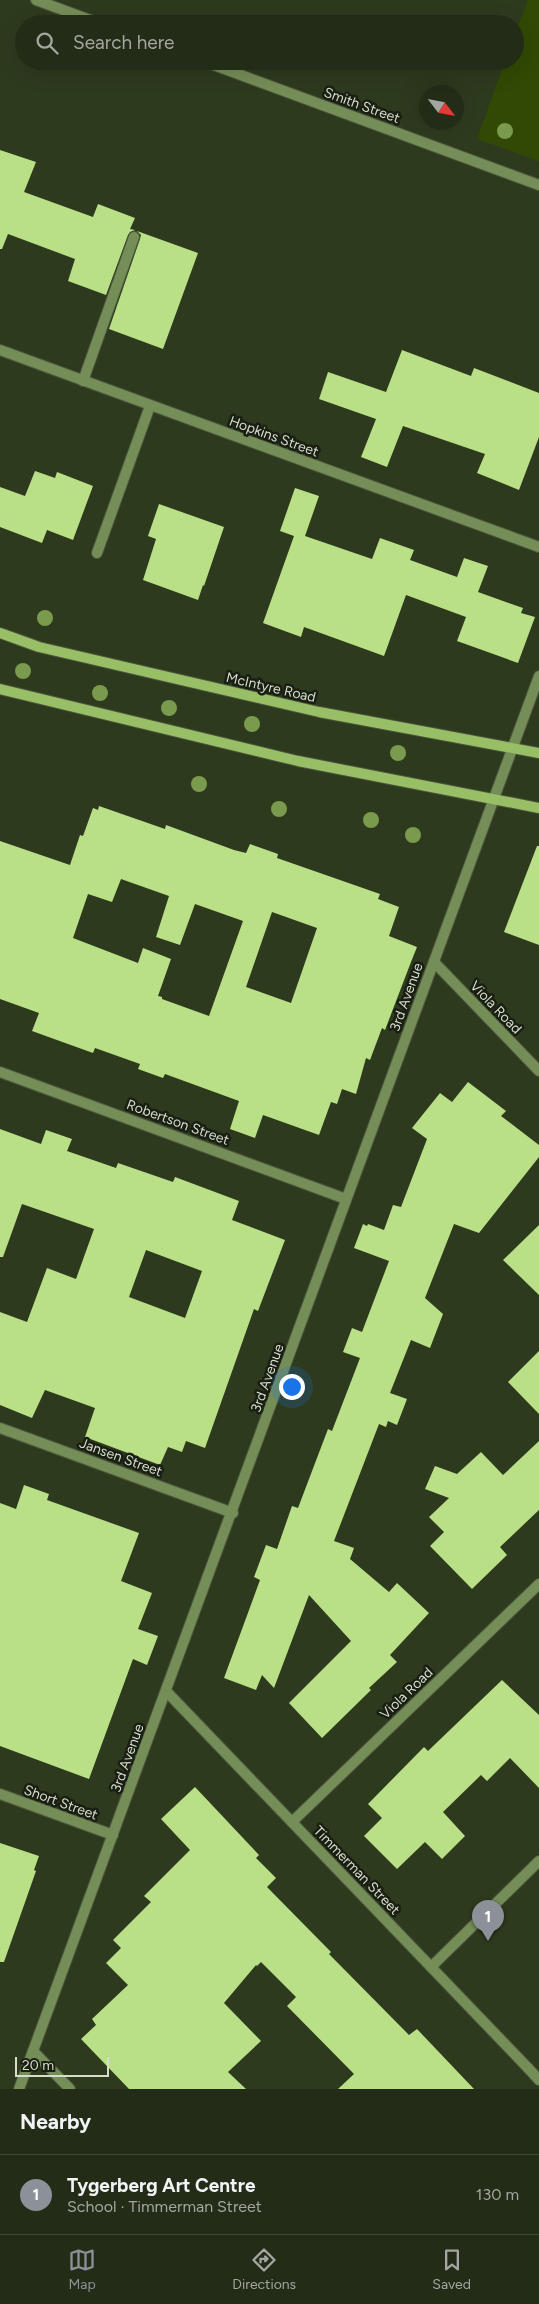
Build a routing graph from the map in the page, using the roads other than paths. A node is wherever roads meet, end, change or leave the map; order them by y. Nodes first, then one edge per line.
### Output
1 (36, 0) edge
2 (77, 15) edge
3 (228, 70) edge
4 (539, 184) edge
5 (134, 237) dead end
6 (0, 350) edge
7 (83, 382) junction
8 (150, 406) junction
9 (539, 547) edge
10 (98, 553) dead end
11 (0, 634) edge
12 (539, 676) edge
13 (0, 688) edge
14 (512, 749) junction
15 (539, 753) edge
16 (493, 800) junction
17 (539, 808) edge
18 (434, 962) junction
19 (539, 1071) edge
20 (0, 1072) edge
21 (346, 1199) junction
22 (0, 1428) edge
23 (233, 1513) junction
24 (539, 1584) edge
25 (166, 1691) junction
26 (0, 1794) edge
27 (292, 1822) junction
28 (113, 1835) junction
29 (539, 1861) edge
30 (431, 1967) junction
31 (33, 2051) junction
32 (539, 2080) edge
33 (19, 2089) edge
34 (70, 2089) edge

1 - 2 street
3 - 4 street, Smith Street
5 - 7 street
6 - 7 street, Hopkins Street
7 - 8 street, Hopkins Street
8 - 9 street, Hopkins Street
8 - 10 street
11 - 14 main road, McIntyre Road
12 - 14 street, 3rd Avenue
13 - 16 main road
14 - 15 main road, McIntyre Road
14 - 16 street, 3rd Avenue
16 - 17 main road
16 - 18 street, 3rd Avenue
18 - 19 street, Viola Road
18 - 21 street, 3rd Avenue
20 - 21 street, Robertson Street
21 - 23 street, 3rd Avenue
22 - 23 street, Jansen Street
23 - 25 street, 3rd Avenue
24 - 27 street, Viola Road
25 - 27 street, Timmerman Street
25 - 28 street, 3rd Avenue
26 - 28 street, Short Street
27 - 30 street, Timmerman Street
28 - 31 street, 3rd Avenue
29 - 30 street
30 - 32 street, Timmerman Street
31 - 33 street, 3rd Avenue
31 - 34 street

